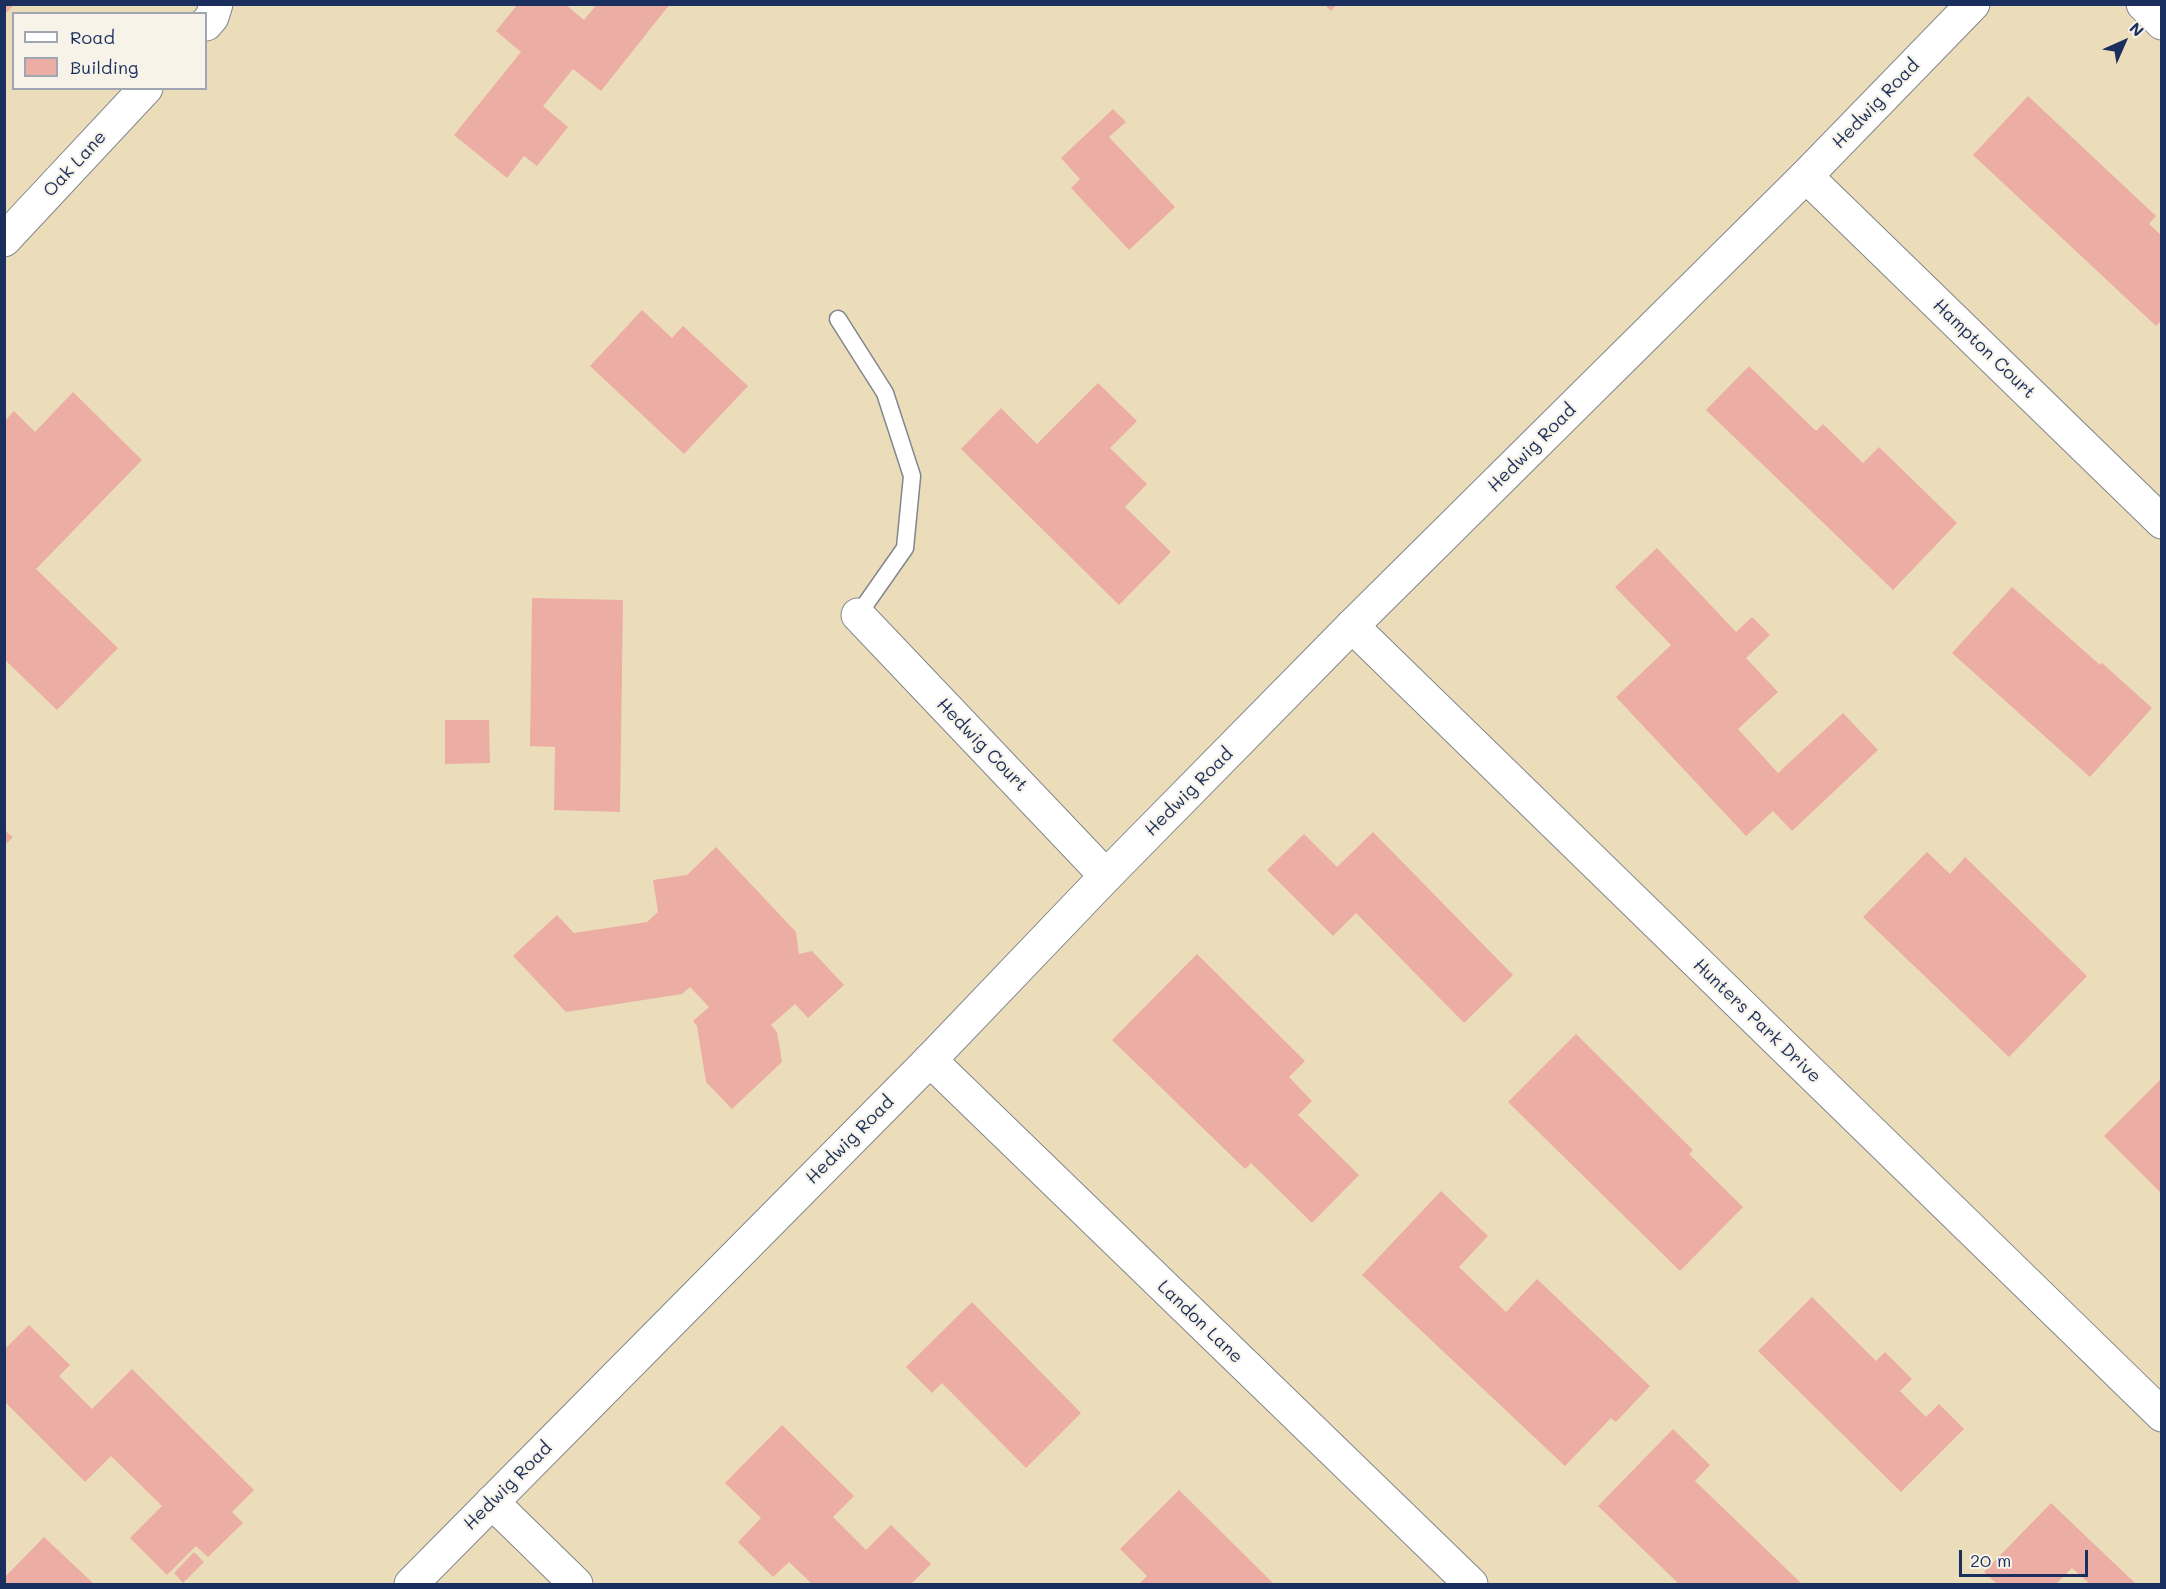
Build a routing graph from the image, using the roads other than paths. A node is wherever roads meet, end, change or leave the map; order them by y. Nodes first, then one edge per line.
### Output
1 (216, 4) edge
2 (1972, 4) edge
3 (2143, 4) edge
4 (207, 23) edge
5 (2162, 23) edge
6 (144, 90) edge
7 (1806, 176) junction
8 (4, 240) edge
9 (838, 319) dead end
10 (2162, 522) edge
11 (858, 615) joint
12 (1352, 626) junction
13 (1106, 876) junction
14 (930, 1060) junction
15 (2162, 1415) edge
16 (492, 1502) junction
17 (411, 1584) edge
18 (576, 1584) edge
19 (1471, 1584) edge

1 - 4 street
2 - 7 street, Hedwig Road
3 - 5 street
6 - 8 street, Oak Lane
7 - 10 street, Hampton Court
7 - 12 street, Hedwig Road
9 - 11 lane
11 - 13 street, Hedwig Court
12 - 13 street, Hedwig Road
12 - 15 street, Hunters Park Drive
13 - 14 street, Hedwig Road
14 - 16 street, Hedwig Road
14 - 19 street, Landon Lane
16 - 17 street, Hedwig Road
16 - 18 street

